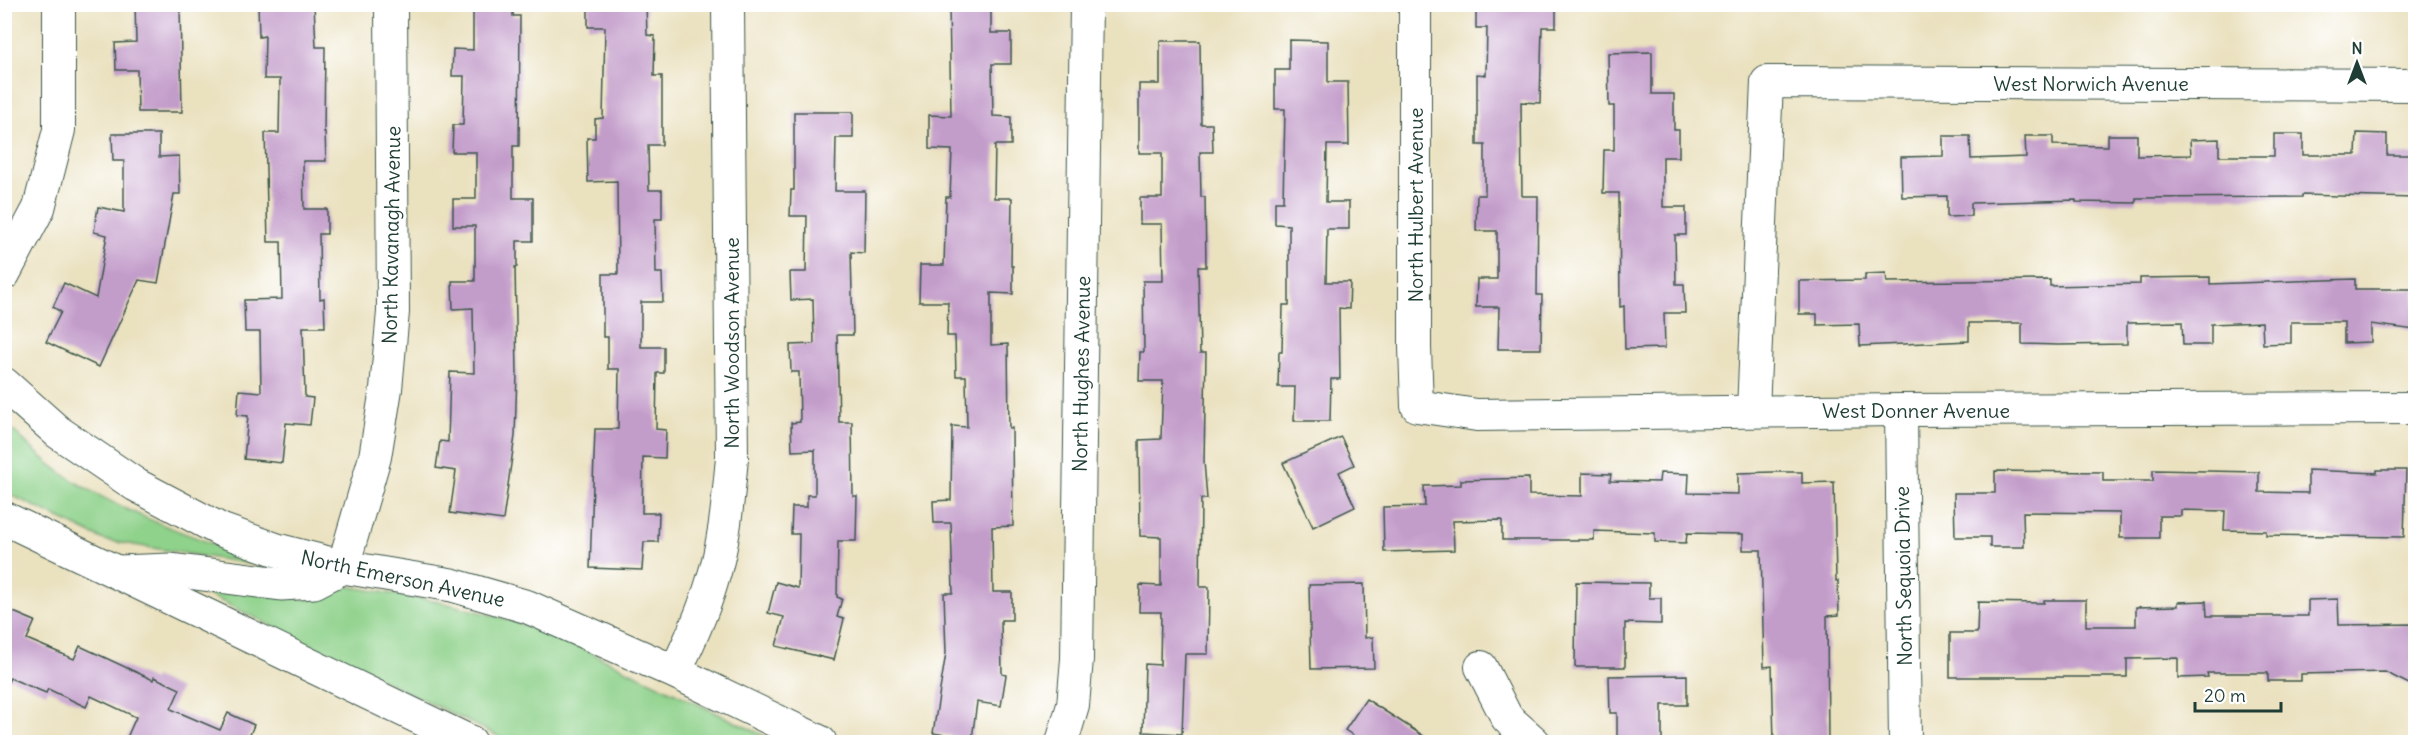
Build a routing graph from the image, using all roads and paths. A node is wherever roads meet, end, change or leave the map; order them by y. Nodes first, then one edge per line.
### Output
1 (59, 4) edge
2 (391, 4) edge
3 (728, 4) edge
4 (1086, 4) edge
5 (1415, 4) edge
6 (2415, 85) edge
7 (4, 274) edge
8 (4, 384) edge
9 (1417, 406) joint
10 (2415, 408) edge
11 (1901, 410) junction
12 (1753, 411) junction
13 (4, 518) edge
14 (343, 567) junction
15 (114, 573) junction
16 (1481, 667) dead end
17 (675, 672) junction
18 (470, 742) edge
19 (820, 742) edge
20 (1062, 742) edge
21 (1534, 742) edge
22 (1905, 742) edge

1 - 7 street
2 - 14 street, North Kavanagh Avenue
3 - 17 street, North Woodson Avenue
4 - 20 street, North Hughes Avenue
5 - 9 street, North Hulbert Avenue
6 - 12 street, West Norwich Avenue
8 - 14 street, North Emerson Avenue
9 - 12 street, West Donner Avenue
10 - 11 street, West Donner Avenue
11 - 12 street, West Donner Avenue
11 - 22 street, North Sequoia Drive
13 - 15 street
14 - 15 street
14 - 17 street, North Emerson Avenue
15 - 18 street
16 - 21 street
17 - 19 street, North Emerson Avenue

